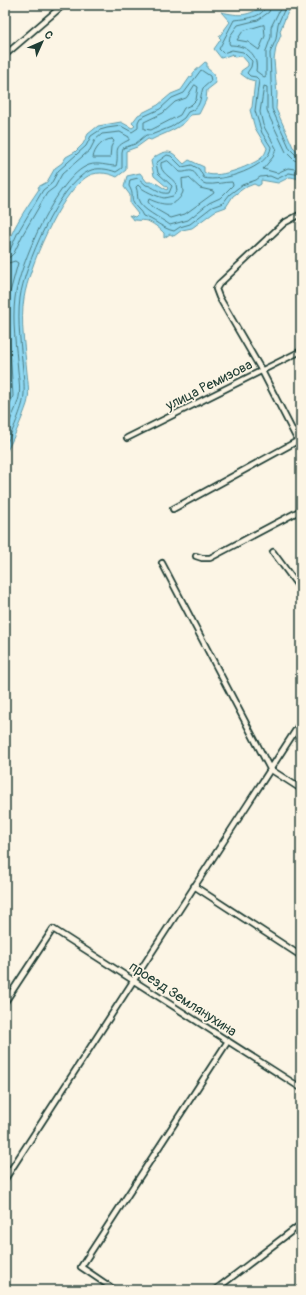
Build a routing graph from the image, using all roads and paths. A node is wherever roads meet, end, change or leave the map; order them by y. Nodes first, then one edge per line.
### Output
1 (61, 6) edge
2 (5, 55) edge
3 (301, 214) edge
4 (301, 351) edge
5 (262, 371) junction
6 (127, 438) dead end
7 (299, 440) edge
8 (301, 447) edge
9 (173, 509) dead end
10 (301, 510) edge
11 (273, 552) dead end
12 (196, 556) dead end
13 (162, 563) dead end
14 (301, 590) edge
15 (301, 722) edge
16 (270, 769) junction
17 (301, 789) edge
18 (194, 886) junction
19 (301, 956) edge
20 (133, 980) junction
21 (5, 1002) edge
22 (228, 1041) junction
23 (301, 1088) edge
24 (5, 1179) edge
25 (301, 1224) edge
26 (115, 1290) edge
27 (214, 1290) edge

1 - 2 street
3 - 5 street
4 - 5 street, улица Ремизова
5 - 6 street, улица Ремизова
5 - 7 street
7 - 8 street
7 - 9 street
10 - 12 street
11 - 14 street
13 - 16 street
15 - 16 street
16 - 17 street
16 - 18 street
18 - 19 street
18 - 20 street
20 - 21 street, проезд Землянухина
20 - 22 street, проезд Землянухина
20 - 24 street
22 - 23 street, проезд Землянухина
22 - 26 street
25 - 27 street

